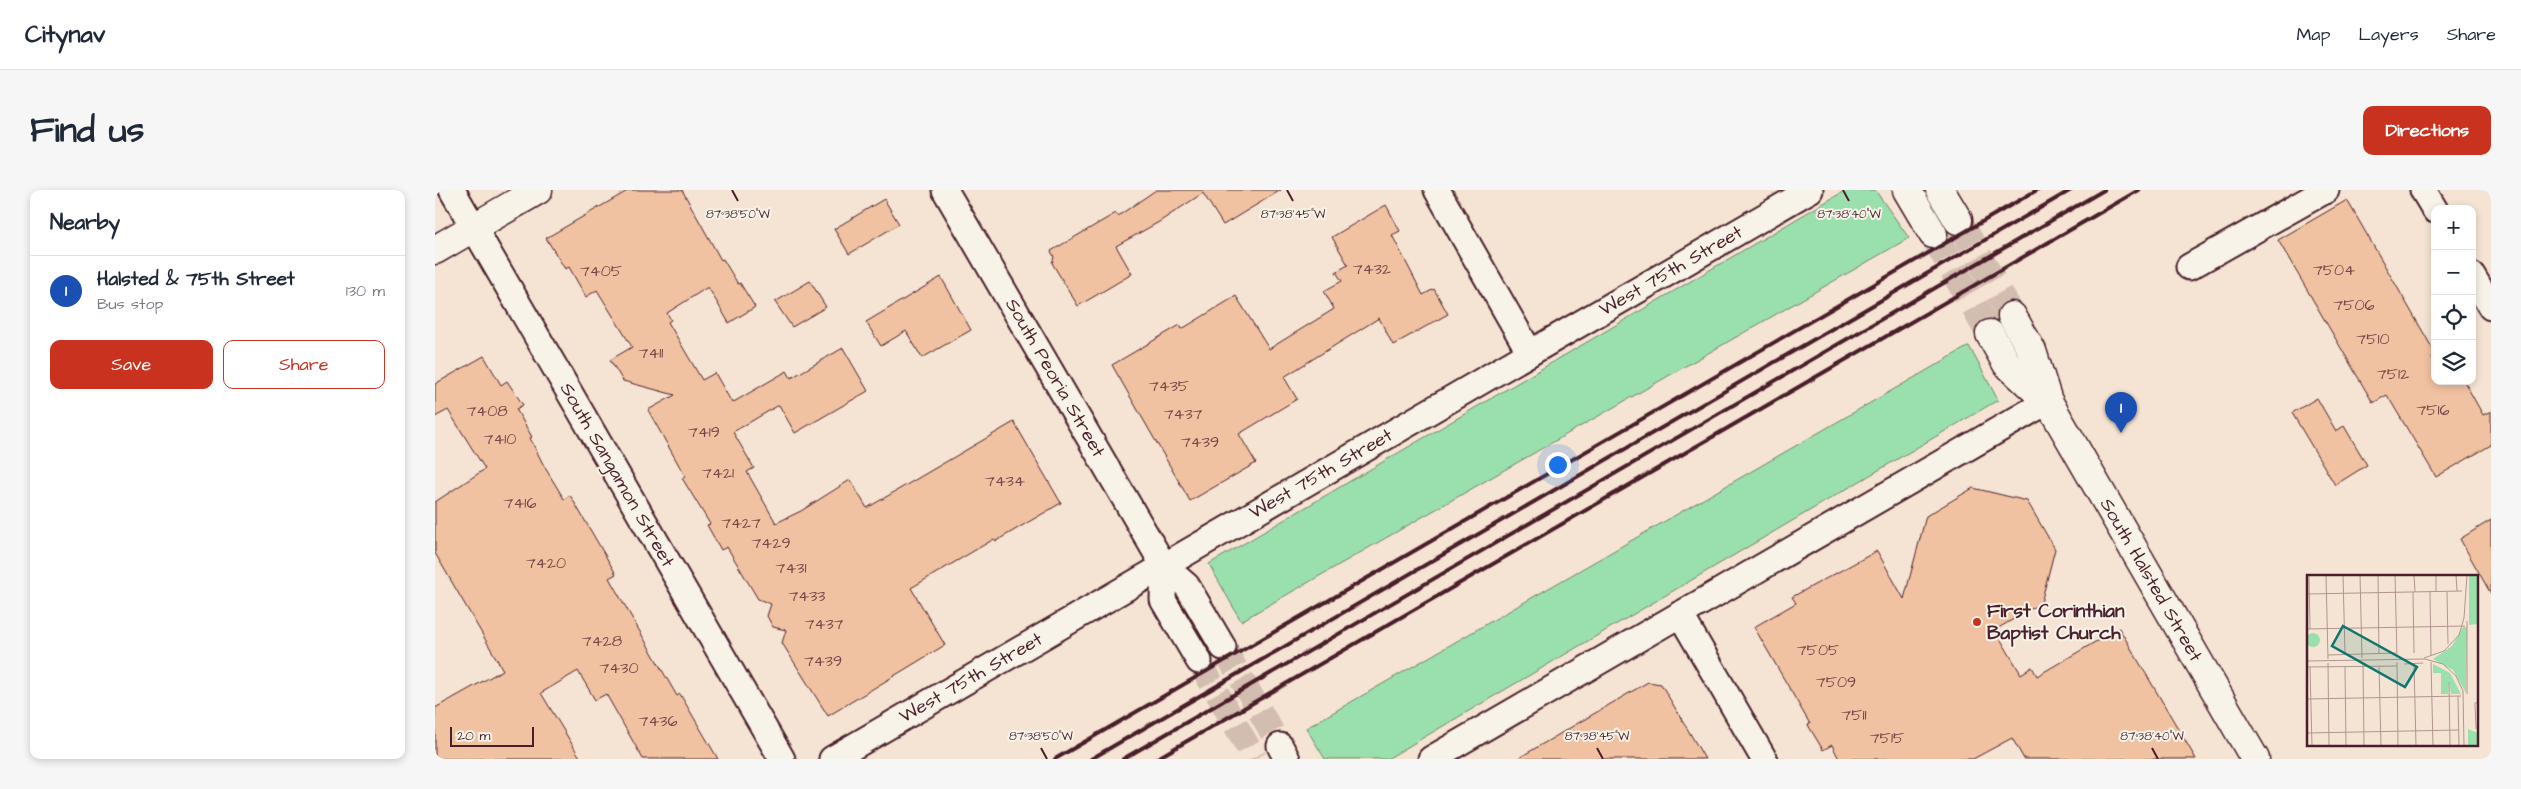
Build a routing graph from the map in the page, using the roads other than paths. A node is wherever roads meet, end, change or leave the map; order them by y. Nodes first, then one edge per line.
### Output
1 (452, 190) edge
2 (538, 190) edge
3 (945, 190) edge
4 (1437, 190) edge
5 (1810, 190) edge
6 (1907, 190) edge
7 (1940, 190) edge
8 (2326, 190) edge
9 (2423, 190) edge
10 (2432, 205) edge
11 (1958, 220) tunnel mouth
12 (474, 228) junction
13 (1933, 234) tunnel mouth
14 (435, 250) edge
15 (2189, 267) dead end
16 (2476, 282) edge
17 (2491, 307) edge
18 (2012, 316) tunnel mouth
19 (1990, 334) tunnel mouth
20 (1531, 353) junction
21 (2047, 401) junction
22 (1164, 566) junction
23 (1680, 614) junction
24 (1223, 647) tunnel mouth
25 (1199, 661) tunnel mouth
26 (781, 759) edge
27 (832, 759) edge
28 (1431, 759) edge
29 (1764, 759) edge
30 (2255, 759) edge

1 - 12 street, South Sangamon Street
2 - 12 main road
3 - 22 street, South Peoria Street
4 - 20 street
5 - 20 street, West 75th Street
6 - 13 main road
7 - 11 main road
8 - 15 street
9 - 10 street
12 - 14 main road
12 - 26 street, South Sangamon Street
16 - 17 street
18 - 21 main road, South Halsted Street
19 - 21 main road, South Halsted Street
20 - 22 street, West 75th Street
21 - 23 street
21 - 30 main road, South Halsted Street
22 - 24 street, South Peoria Street
22 - 25 street
22 - 27 street, West 75th Street
23 - 28 street
23 - 29 street

